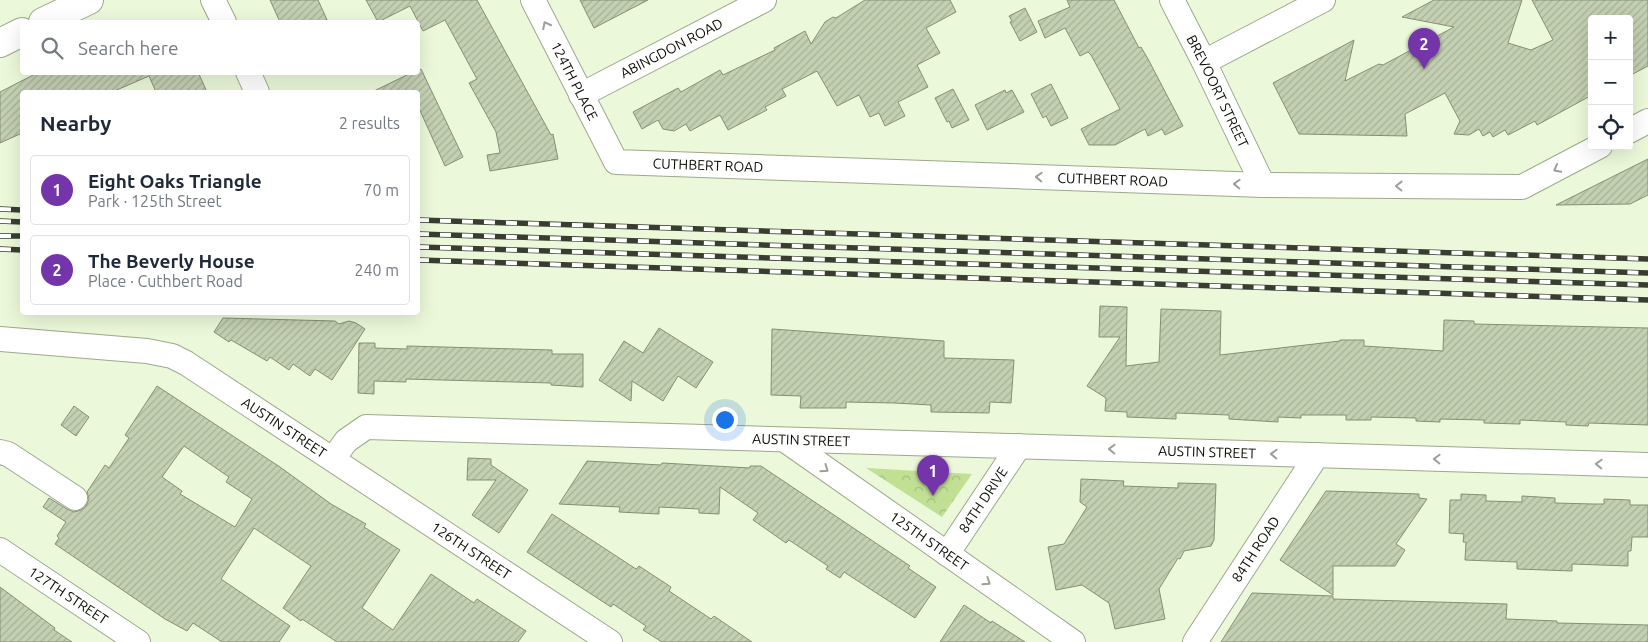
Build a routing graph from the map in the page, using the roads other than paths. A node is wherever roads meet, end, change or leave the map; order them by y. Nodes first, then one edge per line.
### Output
1 (89, 0) edge
2 (213, 0) edge
3 (533, 0) edge
4 (764, 0) edge
5 (1172, 0) edge
6 (1323, 0) edge
7 (47, 20) edge
8 (223, 20) edge
9 (20, 33) edge
10 (0, 43) edge
11 (1204, 62) junction
12 (249, 75) edge
13 (256, 90) edge
14 (581, 95) junction
15 (1648, 121) edge
16 (1633, 129) edge
17 (1592, 150) edge
18 (616, 162) joint
19 (1263, 185) junction
20 (0, 339) edge
21 (785, 440) junction
22 (1019, 446) junction
23 (0, 452) edge
24 (1317, 455) junction
25 (333, 459) junction
26 (1648, 465) edge
27 (75, 498) dead end
28 (0, 550) edge
29 (947, 554) junction
30 (138, 642) edge
31 (610, 642) edge
32 (1073, 642) edge
33 (1195, 642) edge

1 - 7 main road
2 - 8 street
14 -> 3 street, 124TH PLACE
4 - 14 street, ABINGDON ROAD
5 - 11 street, BREVOORT STREET
6 - 11 street
9 - 10 main road
11 - 19 street, BREVOORT STREET
12 - 13 street
14 - 18 street, 124TH PLACE
15 - 16 street
17 -> 19 street, CUTHBERT ROAD
19 -> 18 street, CUTHBERT ROAD
20 - 25 street, AUSTIN STREET
21 - 22 street, AUSTIN STREET
21 - 25 street, AUSTIN STREET
21 -> 29 street, 125TH STREET
24 -> 22 street, AUSTIN STREET
22 - 29 street, 84TH DRIVE
23 - 27 street
26 -> 24 street, AUSTIN STREET
24 - 33 street, 84TH ROAD
25 - 31 street, 126TH STREET
28 - 30 street, 127TH STREET
29 -> 32 street, 125TH STREET

